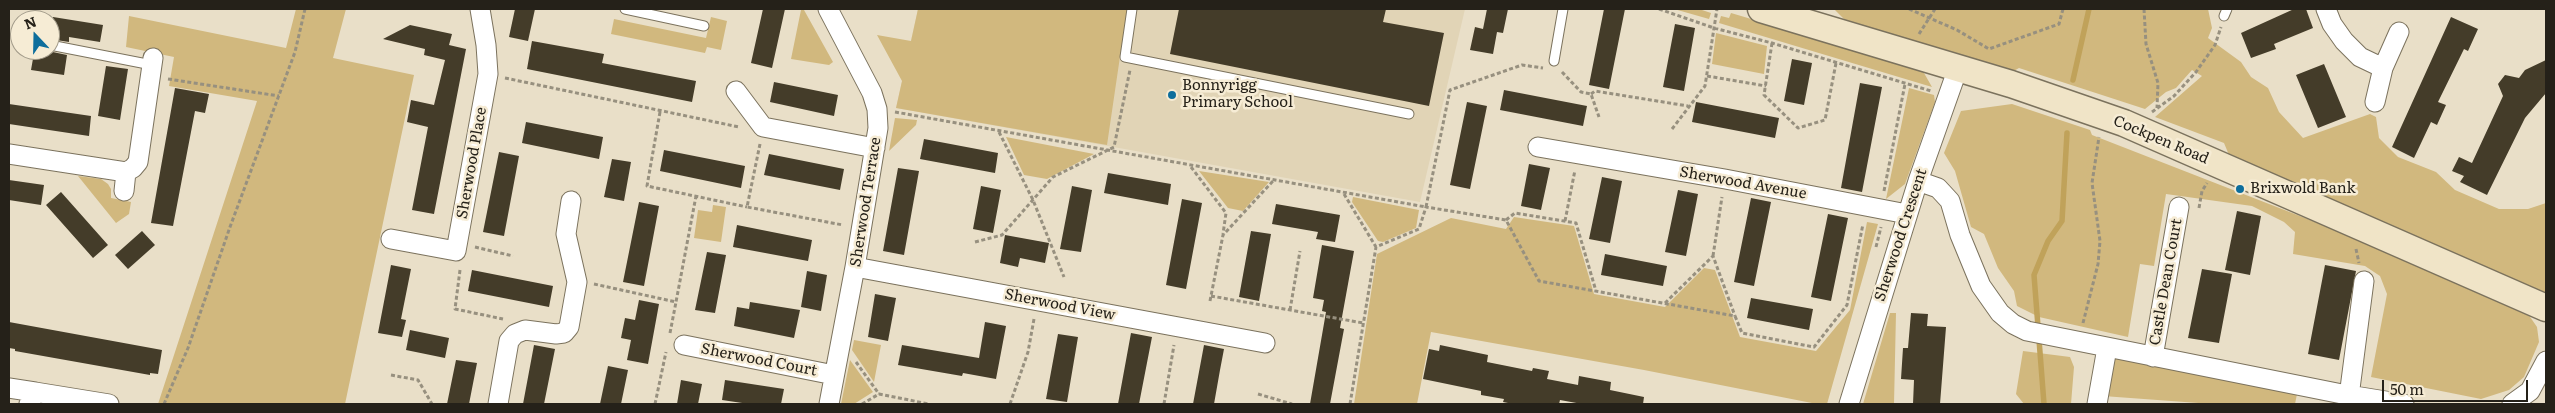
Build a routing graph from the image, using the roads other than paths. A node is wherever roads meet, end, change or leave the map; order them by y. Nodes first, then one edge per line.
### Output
1 (480, 9) edge
2 (625, 9) edge
3 (828, 9) edge
4 (1132, 9) edge
5 (1563, 9) edge
6 (1762, 9) edge
7 (2326, 9) edge
8 (1814, 17) edge
9 (704, 26) dead end
10 (2399, 32) dead end
11 (60, 47) edge
12 (152, 66) joint
13 (1554, 66) road end
14 (1958, 68) junction
15 (2383, 68) junction
16 (736, 91) dead end
17 (2376, 102) dead end
18 (1409, 114) dead end
19 (1538, 147) dead end
20 (875, 148) junction
21 (9, 154) edge
22 (1918, 181) junction
23 (571, 201) dead end
24 (2179, 207) road end
25 (1907, 214) junction
26 (391, 239) dead end
27 (855, 267) junction
28 (2364, 281) dead end
29 (2546, 308) edge
30 (1265, 343) dead end
31 (684, 346) dead end
32 (2107, 348) junction
33 (2153, 357) junction
34 (2546, 361) edge
35 (834, 375) junction
36 (9, 388) edge
37 (32, 398) edge
38 (2348, 400) edge
39 (109, 404) edge
40 (498, 404) edge
41 (829, 404) edge
42 (1849, 404) edge
43 (2097, 404) edge
44 (2404, 404) edge
45 (2512, 404) edge

1 - 26 street, Sherwood Place
2 - 9 lane
3 - 20 street, Sherwood Terrace
4 - 18 lane
5 - 13 lane
6 - 8 main road, Cockpen Road
7 - 15 street
8 - 14 main road, Cockpen Road
10 - 15 street
11 - 12 lane
12 - 21 street
14 - 22 street, Sherwood Crescent
14 - 29 main road, Cockpen Road
15 - 17 street
16 - 20 street
19 - 25 street, Sherwood Avenue
20 - 27 street, Sherwood Terrace
22 - 25 street, Sherwood Crescent
22 - 32 street
23 - 40 street
24 - 33 street, Castle Dean Court
25 - 42 street, Sherwood Crescent
27 - 30 street, Sherwood View
27 - 35 street, Sherwood Terrace
28 - 38 street
31 - 35 street, Sherwood Court
32 - 33 street
32 - 43 street
33 - 38 street
34 - 45 street
35 - 41 street, Sherwood Terrace
36 - 37 street
37 - 39 street
38 - 44 street

